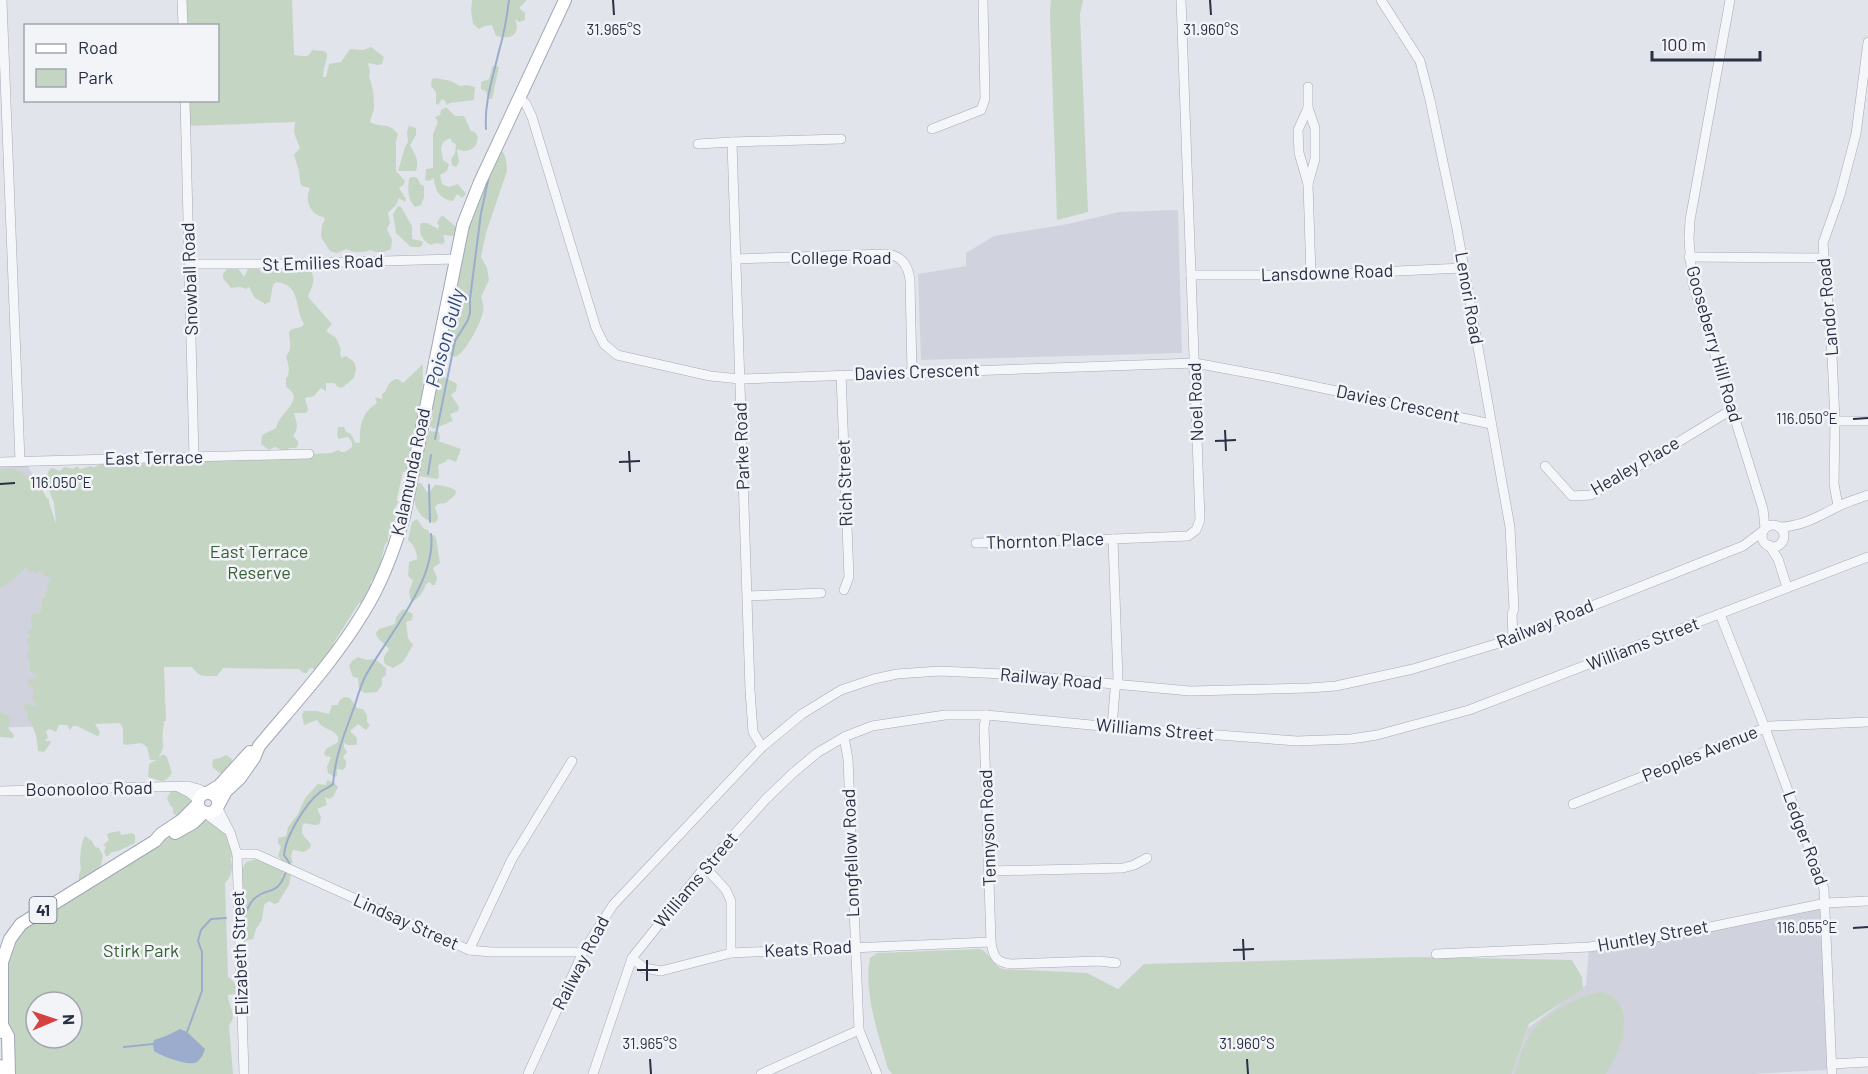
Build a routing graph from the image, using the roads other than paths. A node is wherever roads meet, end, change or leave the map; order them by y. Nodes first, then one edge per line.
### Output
1 (2, 0) edge
2 (182, 0) edge
3 (565, 0) edge
4 (983, 0) edge
5 (1181, 0) edge
6 (1381, 0) edge
7 (1731, 0) edge
8 (183, 24) edge
9 (1868, 42) edge
10 (1308, 87) dead end
11 (519, 98) junction
12 (185, 102) edge
13 (1308, 108) junction
14 (932, 129) dead end
15 (841, 138) dead end
16 (732, 142) junction
17 (699, 144) dead end
18 (1308, 184) junction
19 (1689, 257) junction
20 (1824, 258) junction
21 (455, 259) junction
22 (736, 260) junction
23 (190, 264) junction
24 (1463, 268) junction
25 (1191, 275) junction
26 (1311, 275) junction
27 (1195, 363) junction
28 (912, 373) junction
29 (841, 375) junction
30 (740, 379) junction
31 (1731, 410) junction
32 (1835, 421) junction
33 (1868, 421) edge
34 (1491, 423) junction
35 (309, 454) dead end
36 (195, 457) junction
37 (20, 461) junction
38 (0, 462) edge
39 (1545, 466) dead end
40 (1868, 495) edge
41 (1838, 506) junction
42 (1763, 508) junction
43 (1764, 530) junction
44 (1780, 533) junction
45 (1113, 539) junction
46 (976, 543) dead end
47 (1767, 544) junction
48 (1743, 546) junction
49 (1868, 557) edge
50 (1778, 558) junction
51 (1787, 587) junction
52 (844, 590) dead end
53 (821, 593) dead end
54 (748, 596) junction
55 (1514, 609) junction
56 (1720, 614) junction
57 (1524, 632) junction
58 (1513, 636) junction
59 (1117, 684) junction
60 (986, 715) junction
61 (1868, 722) edge
62 (1112, 727) junction
63 (1765, 728) junction
64 (844, 736) junction
65 (259, 746) junction
66 (762, 747) junction
67 (572, 761) dead end
68 (0, 791) edge
69 (203, 803) junction
70 (1573, 804) dead end
71 (217, 806) junction
72 (230, 832) junction
73 (237, 854) junction
74 (1147, 858) dead end
75 (705, 867) junction
76 (989, 871) junction
77 (1868, 901) edge
78 (1826, 903) junction
79 (991, 942) junction
80 (855, 947) junction
81 (469, 950) junction
82 (583, 952) junction
83 (731, 953) junction
84 (1436, 954) dead end
85 (632, 958) junction
86 (1116, 963) dead end
87 (1, 1028) edge
88 (859, 1030) junction
89 (1868, 1062) edge
90 (1831, 1064) junction
91 (0, 1066) edge
92 (0, 1074) edge
93 (9, 1074) edge
94 (244, 1074) edge
95 (528, 1074) edge
96 (592, 1074) edge
97 (761, 1074) edge
98 (877, 1074) edge
99 (1832, 1074) edge

1 - 37 street
2 - 8 street
3 - 11 main road, Kalamunda Road / 41
4 - 14 street
5 - 25 street, Noel Road
6 - 24 street, Lenori Road
7 - 19 street, Gooseberry Hill Road
9 - 20 street, Landor Road
10 - 13 street
11 - 21 main road, Kalamunda Road / 41
11 - 30 street, Davies Crescent
12 - 23 street, Snowball Road
13 - 18 street
13 - 18 street
15 - 16 street
16 - 17 street
16 - 22 street, Parke Road
18 - 26 street
19 - 20 street
19 - 31 street, Gooseberry Hill Road
20 - 32 street, Landor Road
21 - 23 street, St Emilies Road
21 - 65 main road, Kalamunda Road / 41
22 - 28 street, College Road
22 - 30 street, Parke Road
23 - 36 street, Snowball Road
24 - 26 street, Lansdowne Road
24 - 34 street, Lenori Road
25 - 26 street, Lansdowne Road
25 - 27 street, Noel Road
27 - 28 street, Davies Crescent
27 - 34 street, Davies Crescent
27 - 45 street, Noel Road
28 - 29 street, Davies Crescent
29 - 30 street, Davies Crescent
29 - 52 street, Rich Street
30 - 54 street, Parke Road
31 - 39 street, Healey Place
31 - 42 street, Gooseberry Hill Road
32 - 33 street
32 - 41 street, Landor Road
34 - 55 street, Lenori Road
35 - 36 street, East Terrace
36 - 37 street, East Terrace
37 - 38 street, East Terrace
40 - 41 street
41 - 44 street
42 - 43 street, Gooseberry Hill Road
42 - 44 street, Gooseberry Hill Road
43 - 44 street
43 - 47 street
43 - 48 street, Railway Road
44 - 47 street
44 - 50 street
45 - 46 street, Thornton Place
45 - 59 street
47 - 48 street, Railway Road
47 - 50 street
48 - 57 street, Railway Road
49 - 51 street, Williams Street
50 - 51 street
51 - 56 street, Williams Street
53 - 54 street
54 - 66 street, Parke Road
55 - 57 street, Lenori Road
55 - 58 street, Lenori Road
56 - 62 street, Williams Street
56 - 63 street, Ledger Road
57 - 58 street, Railway Road
58 - 59 street, Railway Road
59 - 62 street
59 - 66 street, Railway Road
60 - 62 street, Williams Street
60 - 64 street, Williams Street
60 - 76 street, Tennyson Road
61 - 63 street, Peoples Avenue
63 - 70 street, Peoples Avenue
63 - 78 street, Ledger Road
64 - 75 street, Williams Street
64 - 80 street, Longfellow Road
65 - 69 main road, Kalamunda Road / 41
65 - 71 main road, Kalamunda Road / 41
66 - 82 street, Railway Road
67 - 81 street
68 - 69 street, Boonooloo Road
69 - 71 main road, 41
69 - 72 street
69 - 87 main road, Kalamunda Road / 41
71 - 72 street, Elizabeth Street
72 - 73 street, Elizabeth Street
73 - 81 street, Lindsay Street
73 - 94 street, Elizabeth Street
74 - 76 street
75 - 83 street
75 - 85 street, Williams Street
76 - 79 street, Tennyson Road
77 - 78 street, Huntley Street
78 - 84 street, Huntley Street
78 - 90 street, Ledger Road
79 - 80 street, Keats Road
79 - 86 street
80 - 83 street, Keats Road
80 - 88 street, Longfellow Road
81 - 82 street, Lindsay Street
82 - 95 street, Railway Road
83 - 85 street, Keats Road
85 - 96 street, Williams Street
87 - 93 main road, Kalamunda Road / 41
88 - 97 street
88 - 98 street, Longfellow Road
89 - 90 street
90 - 99 street, Ledger Road
91 - 92 main road

